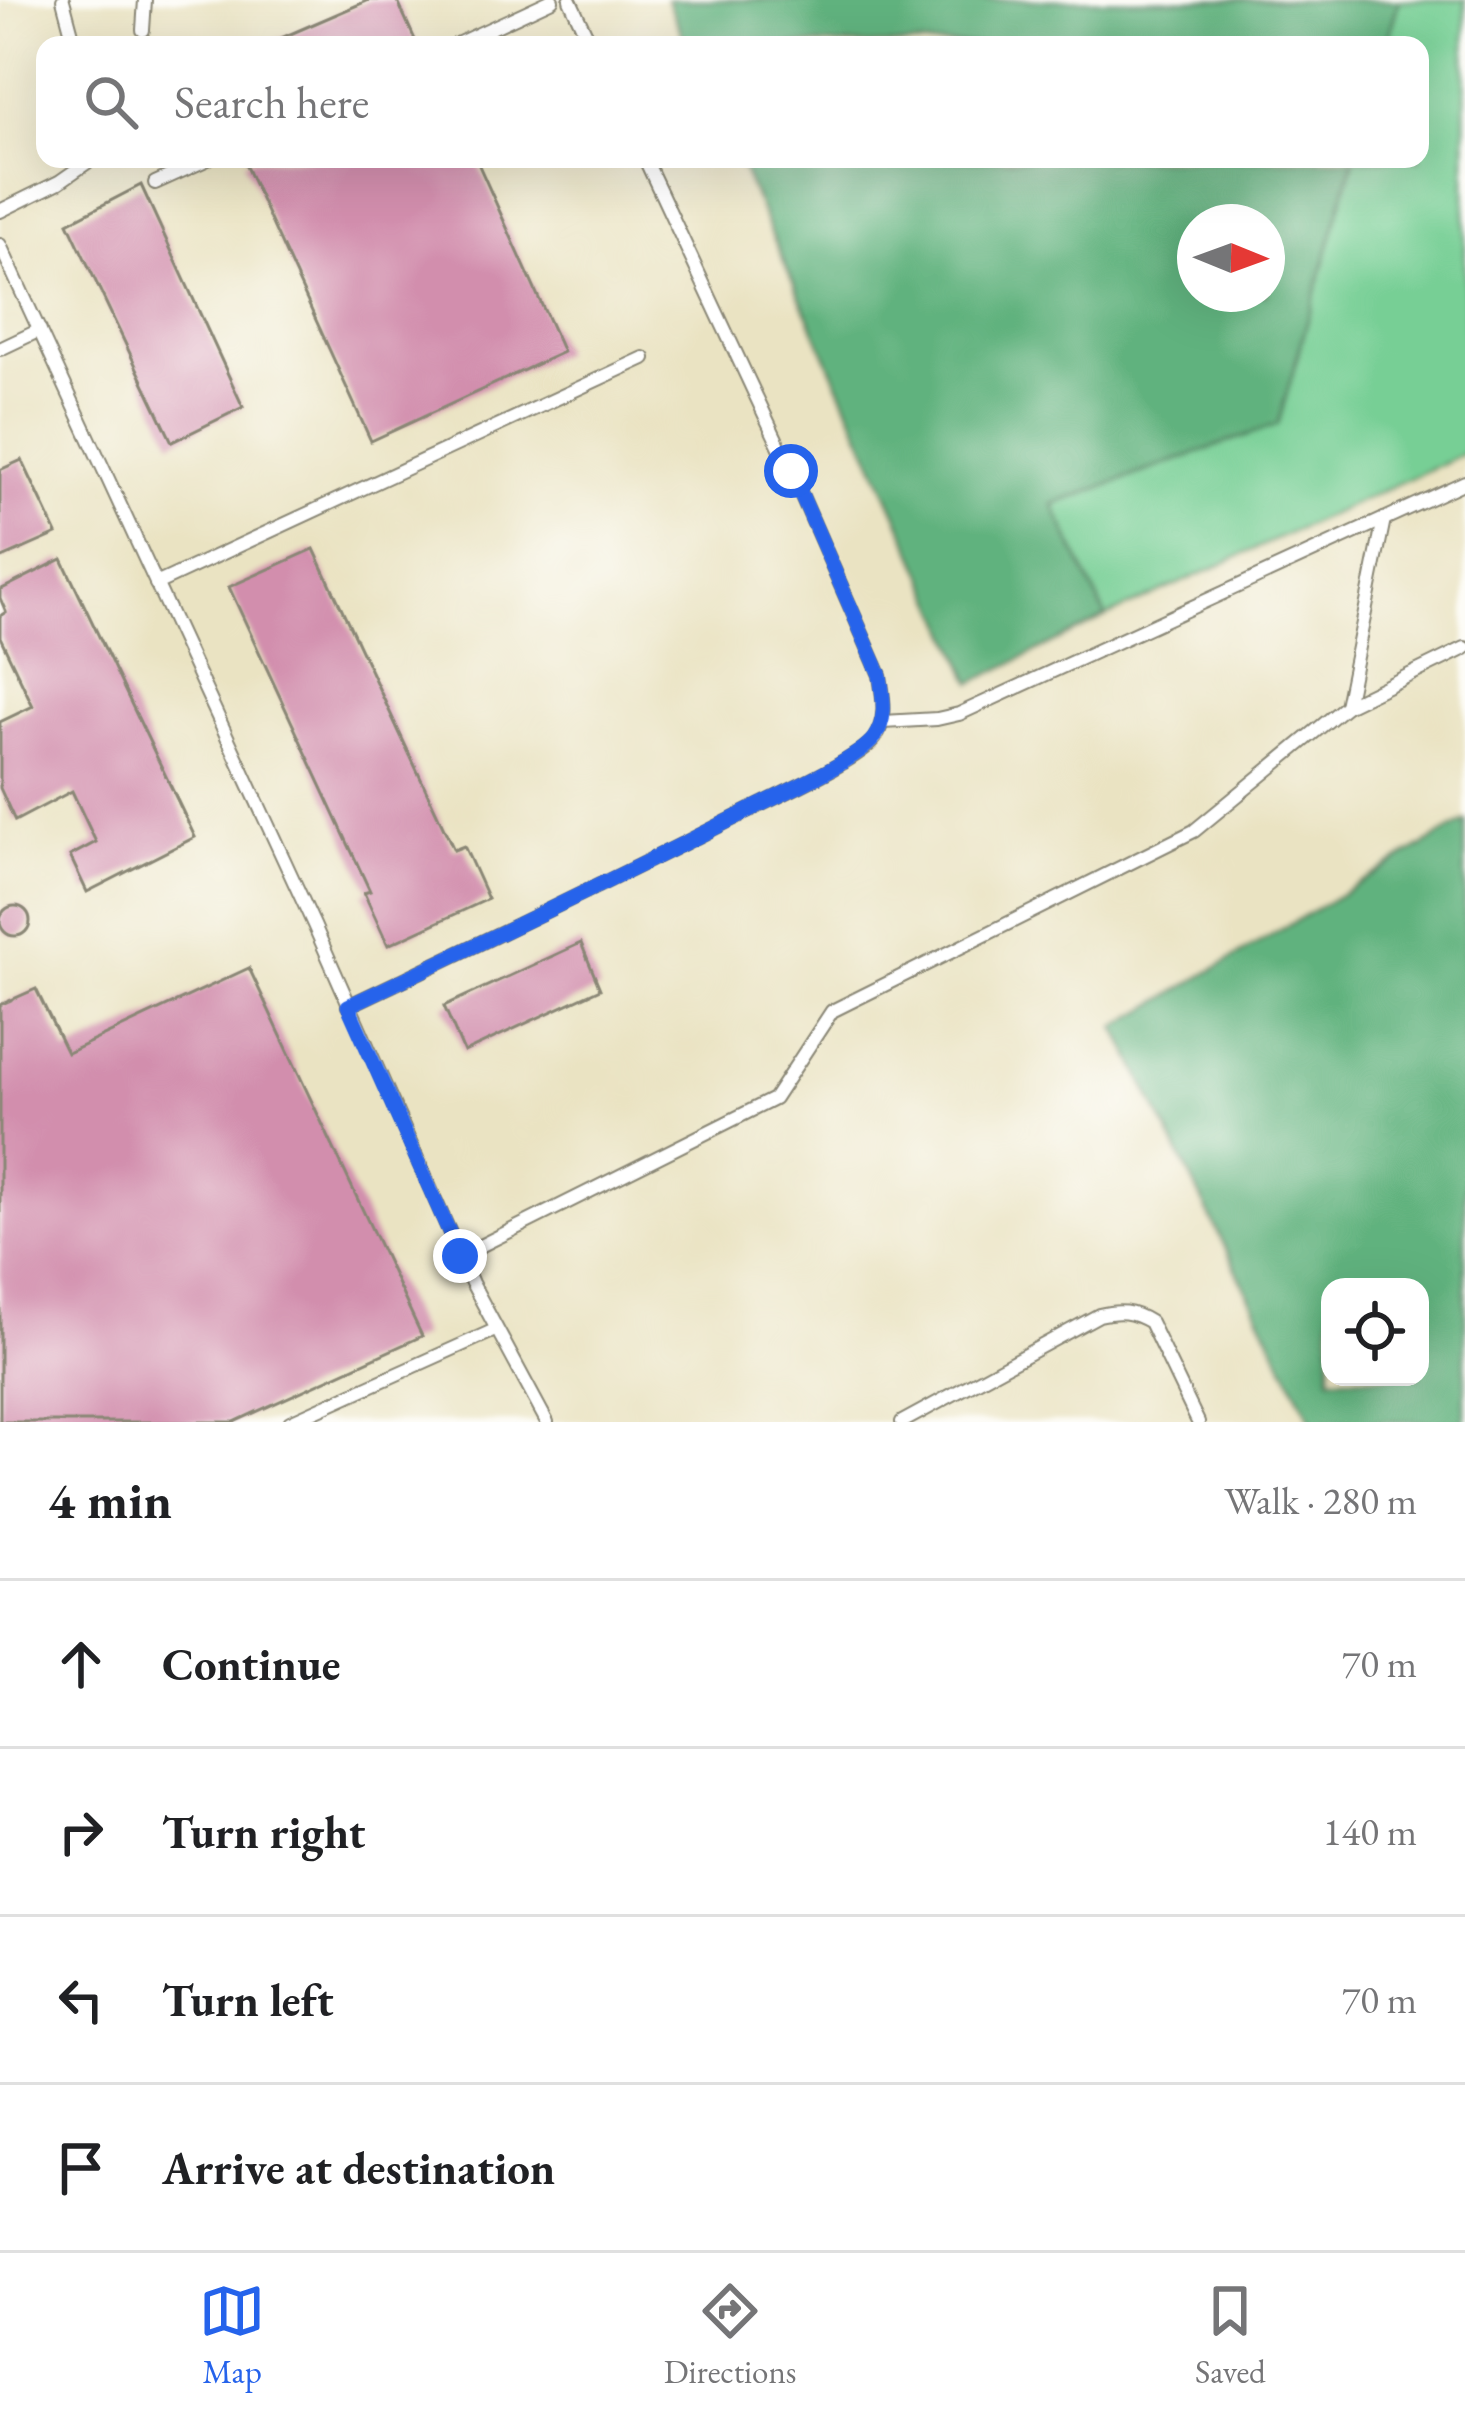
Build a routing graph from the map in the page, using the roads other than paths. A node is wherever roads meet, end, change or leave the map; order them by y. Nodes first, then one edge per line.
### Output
1 (63, 0) edge
2 (145, 0) edge
3 (552, 0) edge
4 (570, 0) edge
5 (143, 30) dead end
6 (72, 36) edge
7 (474, 36) edge
8 (587, 36) edge
9 (82, 168) edge
10 (188, 168) edge
11 (649, 168) edge
12 (155, 183) dead end
13 (0, 212) edge
14 (0, 245) edge
15 (40, 330) junction
16 (0, 349) edge
17 (644, 358) dead end
18 (1465, 482) edge
19 (1384, 519) junction
20 (156, 584) junction
21 (1465, 648) edge
22 (1346, 706) junction
23 (883, 722) junction
24 (348, 1006) junction
25 (460, 1256) junction
26 (496, 1330) junction
27 (290, 1422) edge
28 (547, 1422) edge
29 (902, 1422) edge
30 (1198, 1422) edge

1 - 6 lane
2 - 5 lane
3 - 7 lane
4 - 8 lane
9 - 13 lane
10 - 12 lane
11 - 23 lane
14 - 15 lane
15 - 16 lane
15 - 20 lane
17 - 20 lane
18 - 19 lane
19 - 22 lane
19 - 23 lane
20 - 24 lane
21 - 22 lane
22 - 25 lane
23 - 24 lane
24 - 25 lane
25 - 26 lane
26 - 27 lane
26 - 28 lane
29 - 30 lane

